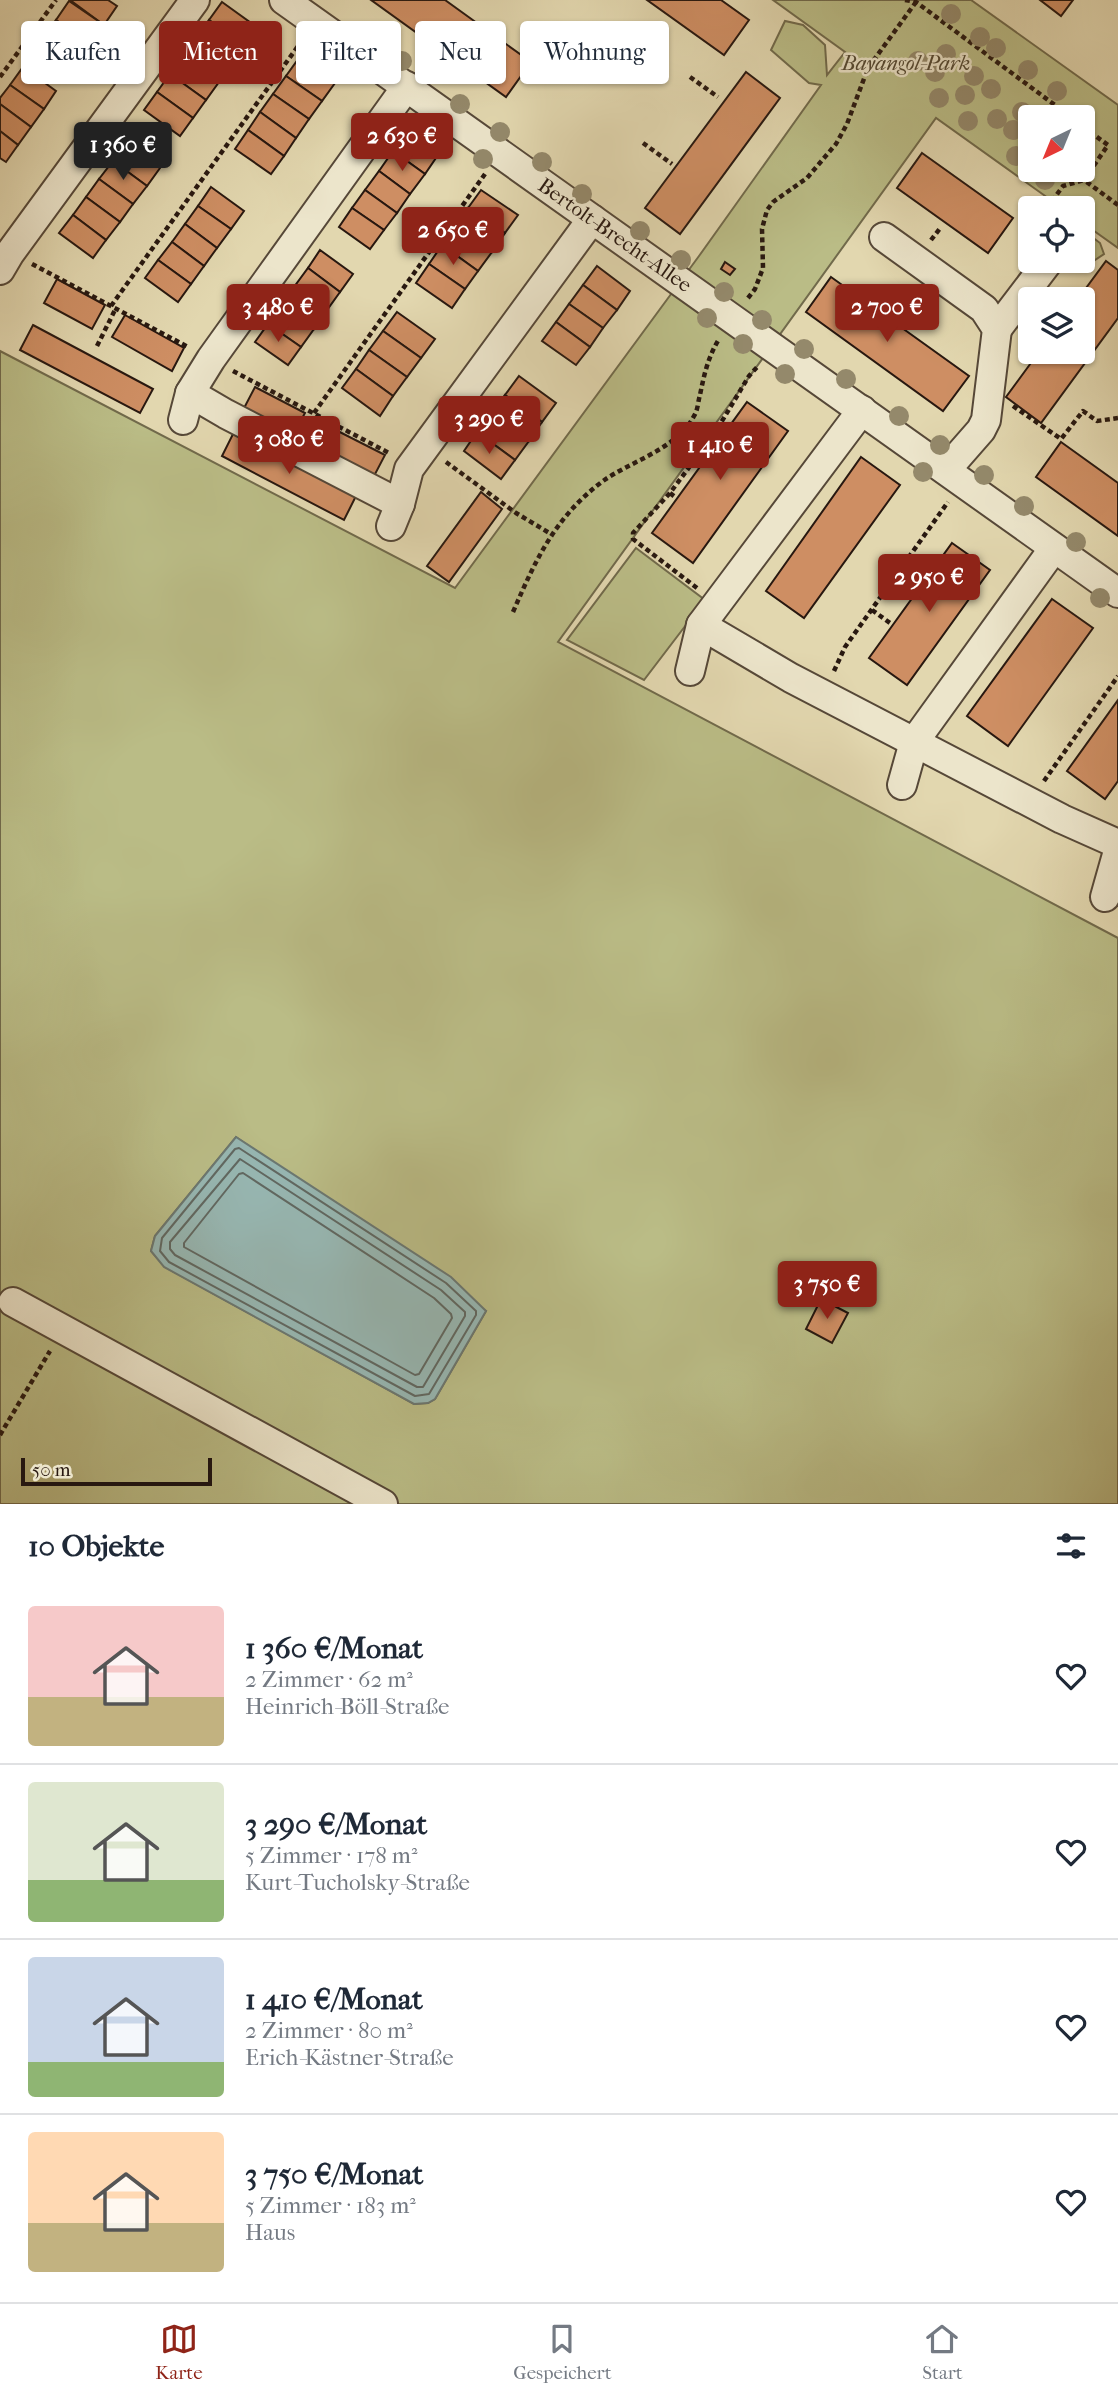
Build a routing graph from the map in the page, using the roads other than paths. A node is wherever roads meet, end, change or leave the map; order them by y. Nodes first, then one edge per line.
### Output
1 (195, 0) edge
2 (284, 0) edge
3 (407, 86) junction
4 (592, 219) junction
5 (884, 237) dead end
6 (0, 270) edge
7 (1039, 273) edge
8 (998, 329) junction
9 (190, 393) junction
10 (862, 410) junction
11 (183, 421) dead end
12 (946, 470) junction
13 (1054, 548) junction
14 (1118, 593) edge
15 (709, 614) junction
16 (690, 671) dead end
17 (914, 742) junction
18 (902, 785) dead end
19 (1118, 844) edge
20 (1118, 851) edge
21 (1105, 897) dead end
22 (13, 1302) dead end
23 (383, 1504) edge

1 - 6 street
2 - 3 street, Bertolt-Brecht-Allee
3 - 4 street, Bertolt-Brecht-Allee
3 - 9 street
4 - 9 street
4 - 10 street, Bertolt-Brecht-Allee
5 - 8 street
7 - 8 street
8 - 12 street
9 - 11 street
10 - 12 street, Bertolt-Brecht-Allee
10 - 15 street
12 - 13 street, Bertolt-Brecht-Allee
13 - 14 street, Bertolt-Brecht-Allee
13 - 17 street
15 - 16 street
15 - 17 street
17 - 18 street
17 - 19 street
20 - 21 street
22 - 23 street

